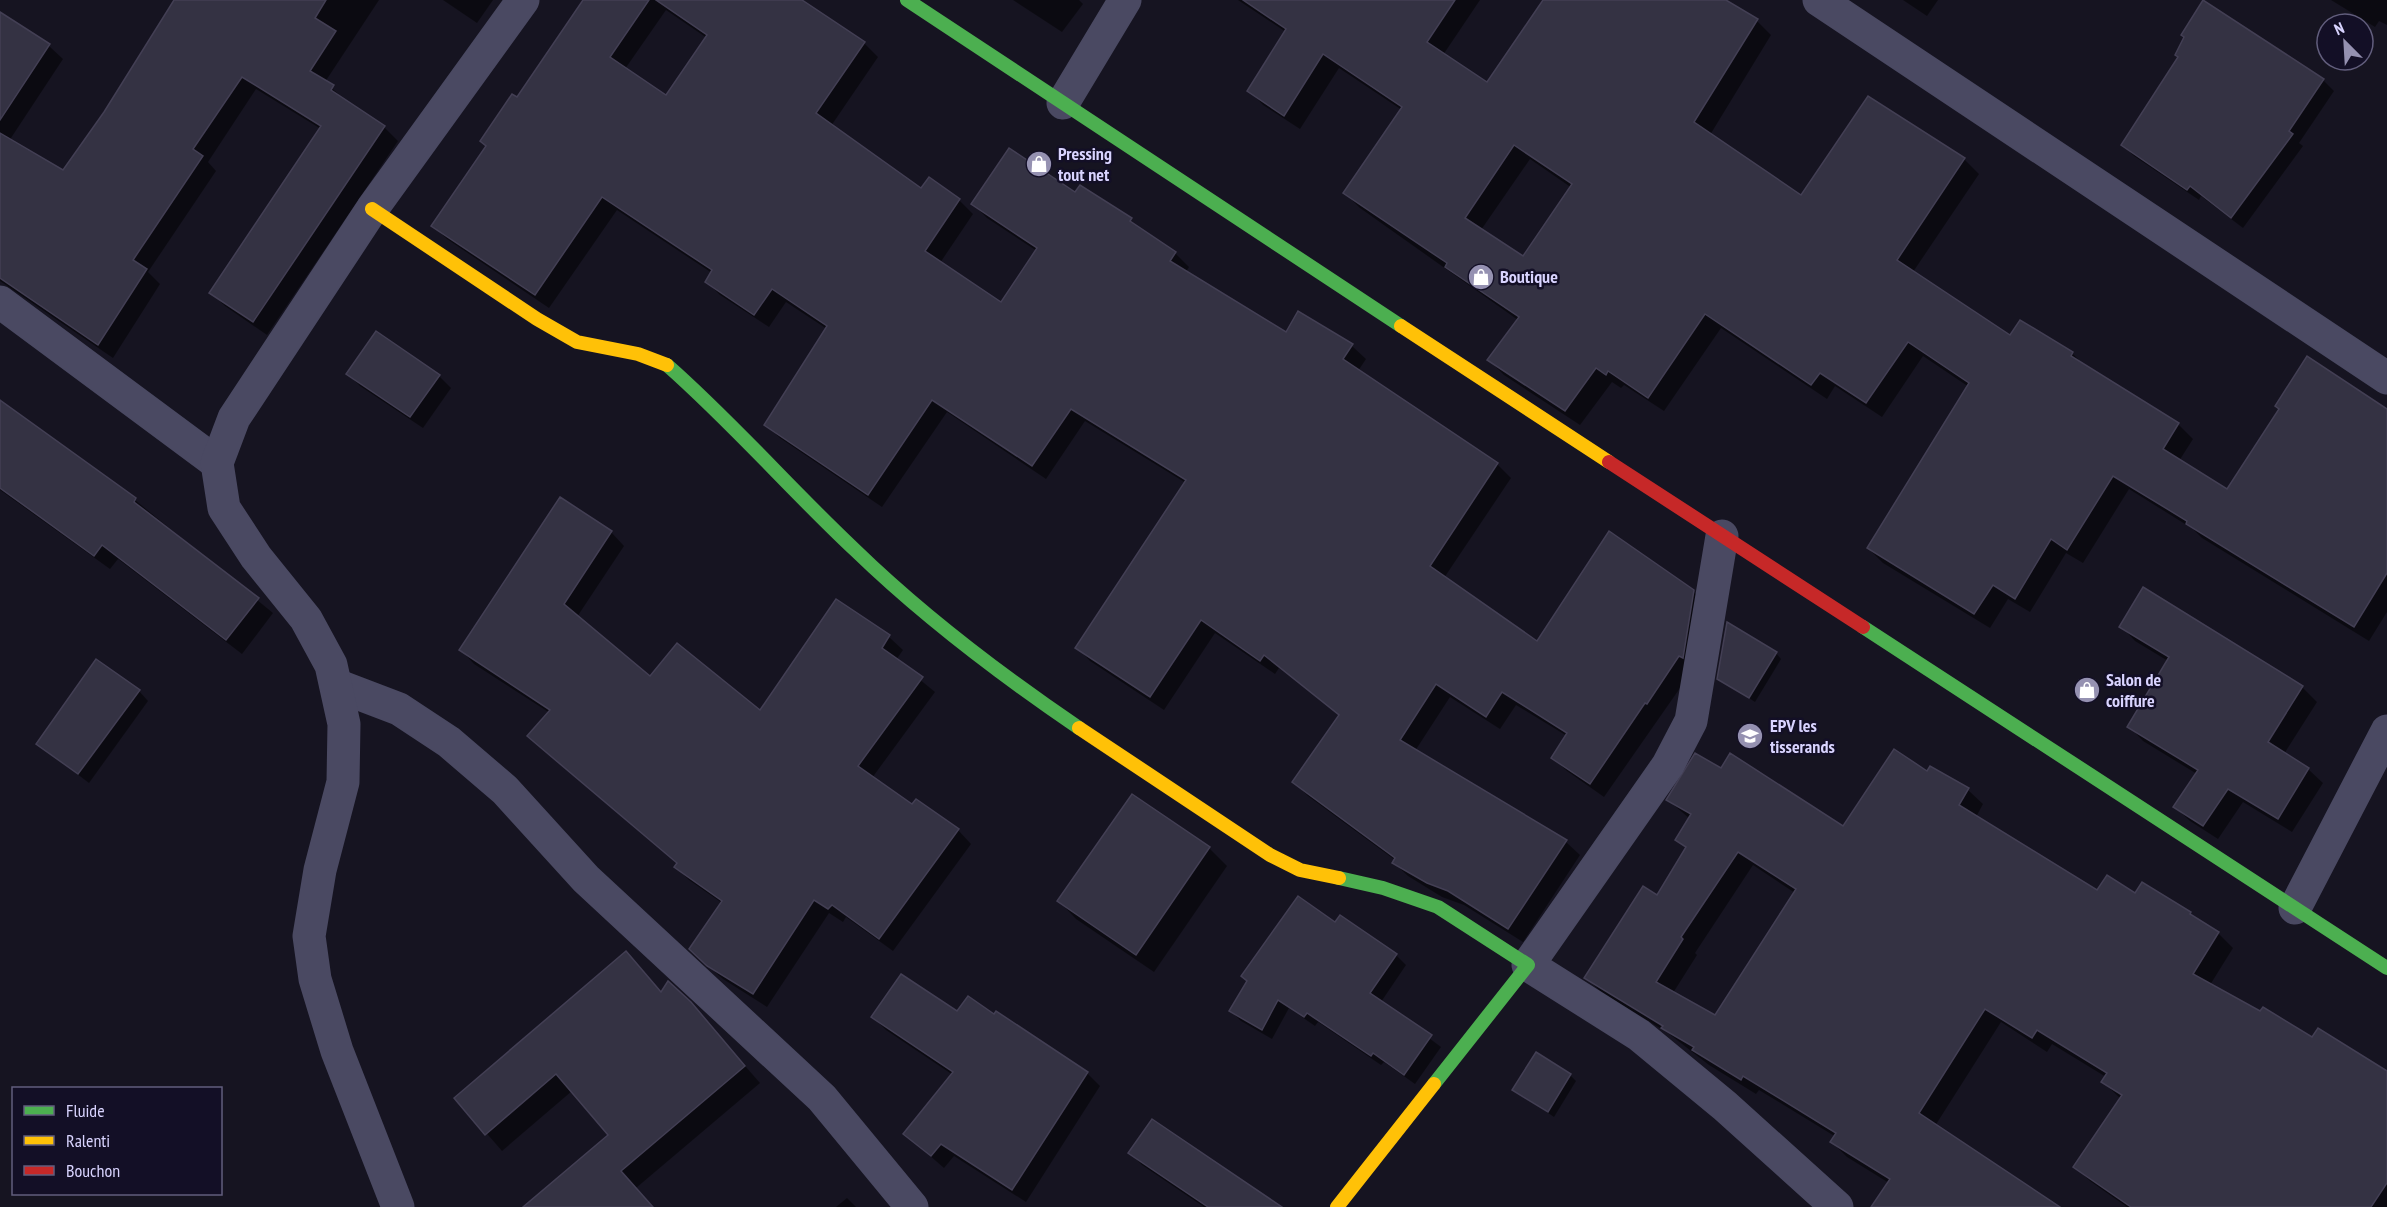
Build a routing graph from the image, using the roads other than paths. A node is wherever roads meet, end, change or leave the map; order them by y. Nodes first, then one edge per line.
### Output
1 (523, 0) edge
2 (907, 0) edge
3 (1125, 0) edge
4 (1819, 0) edge
5 (1063, 104) junction
6 (372, 209) junction
7 (0, 302) edge
8 (2387, 378) edge
9 (217, 463) junction
10 (1722, 536) junction
11 (336, 685) junction
12 (2387, 731) edge
13 (2295, 908) junction
14 (1528, 965) junction
15 (2387, 968) edge
16 (398, 1207) edge
17 (912, 1207) edge
18 (1337, 1207) edge
19 (1837, 1207) edge

1 - 6 street
2 - 5 street
3 - 5 street
4 - 8 street
5 - 10 street
6 - 9 street
6 - 14 street
7 - 9 street
9 - 11 street
10 - 13 street
10 - 14 street
11 - 16 street
11 - 17 street
12 - 13 street
13 - 15 street
14 - 18 street
14 - 19 street

